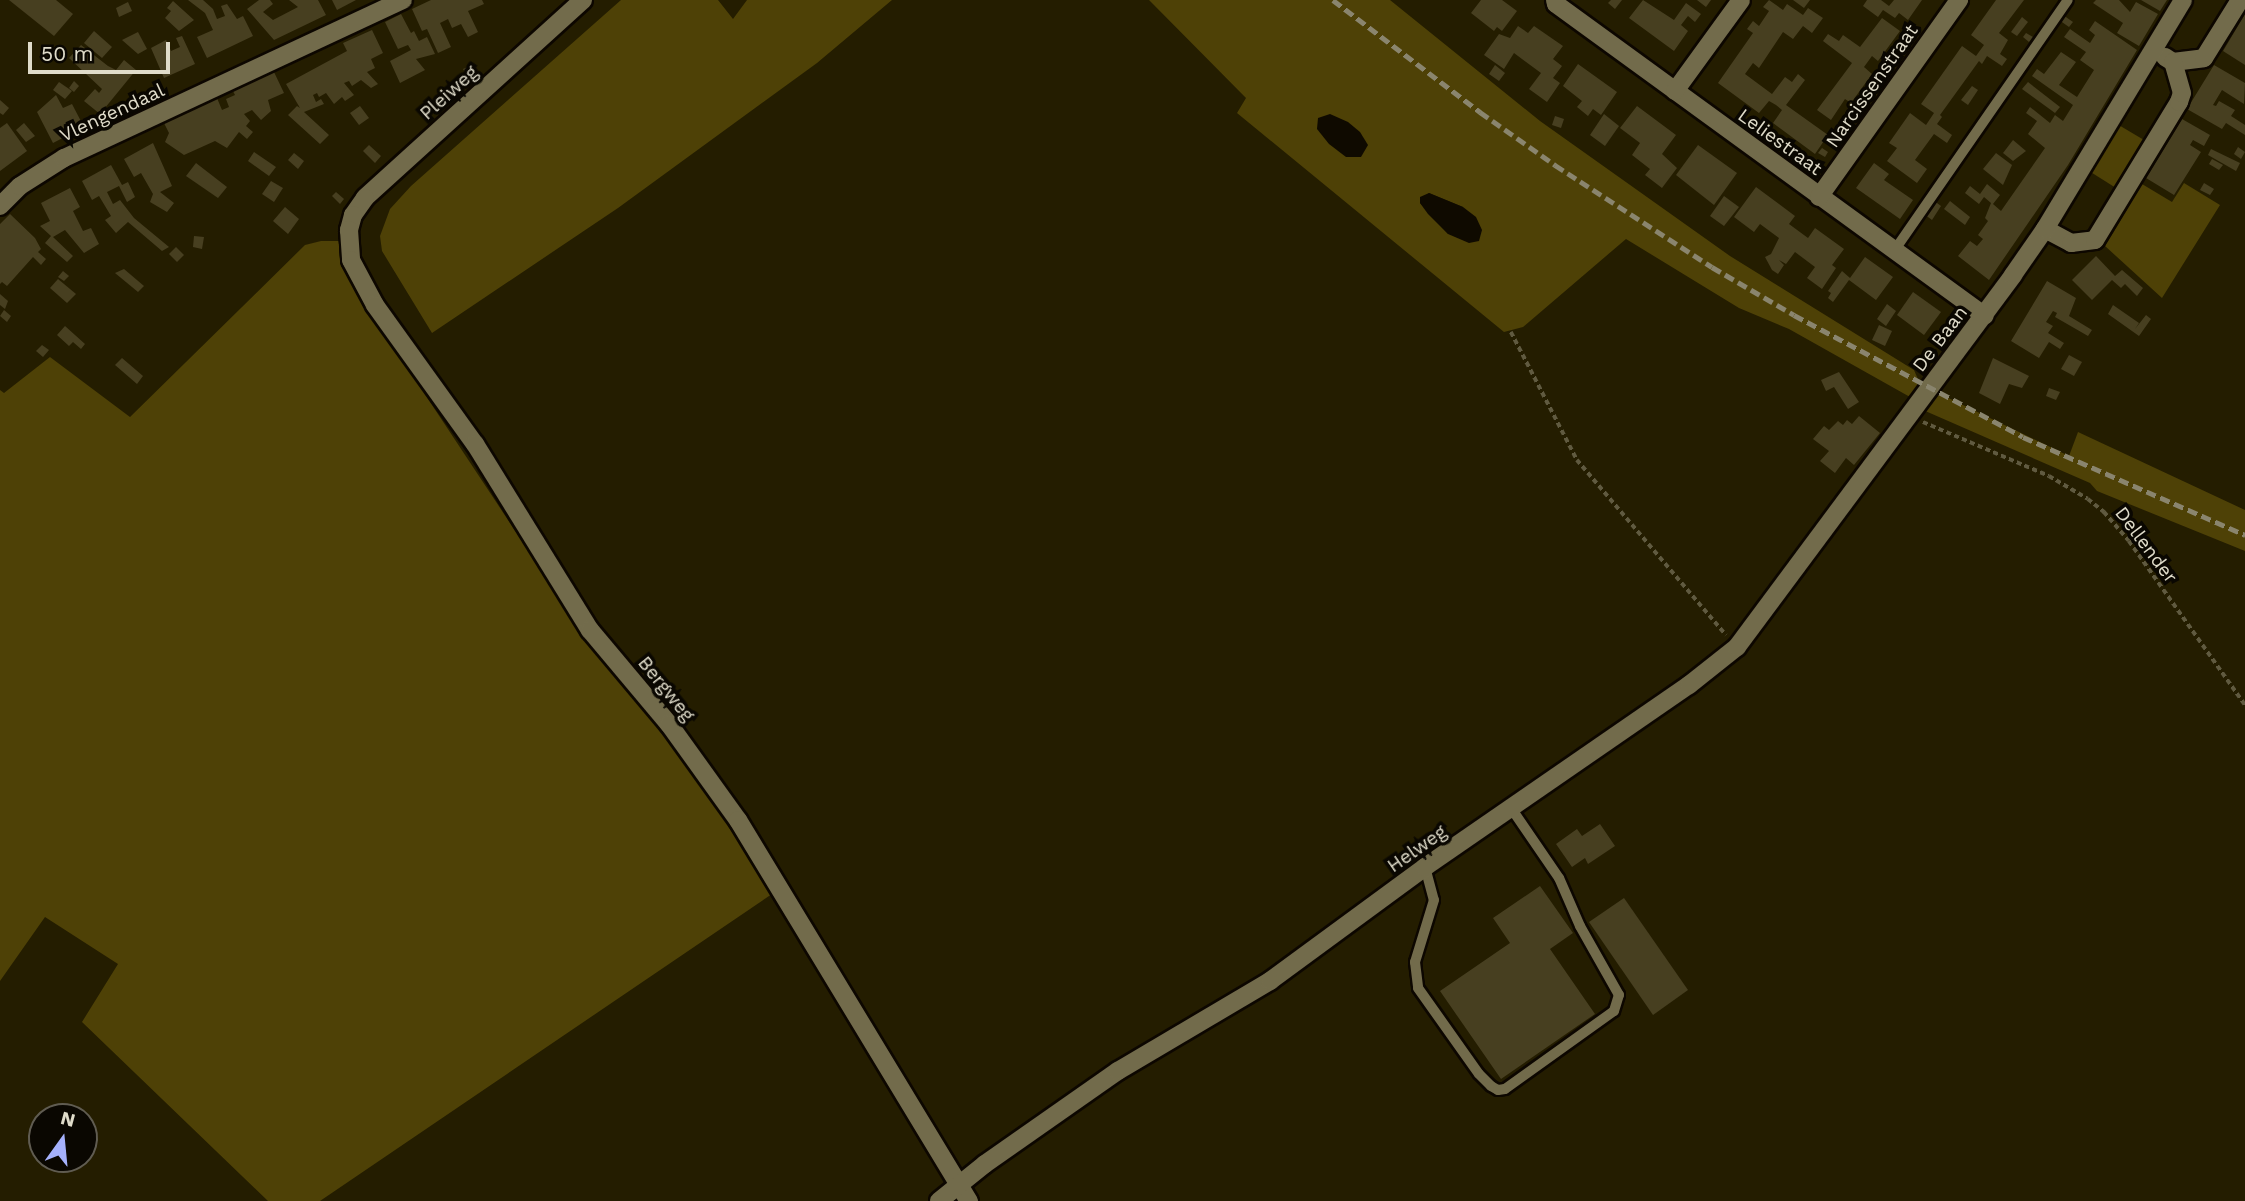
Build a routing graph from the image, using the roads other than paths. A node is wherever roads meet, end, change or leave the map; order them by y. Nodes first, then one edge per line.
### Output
1 (403, 0) edge
2 (583, 0) edge
3 (1555, 0) edge
4 (1741, 0) edge
5 (1959, 0) edge
6 (2068, 0) edge
7 (2183, 0) edge
8 (2240, 0) edge
9 (2153, 50) junction
10 (2173, 62) junction
11 (1675, 91) junction
12 (1819, 197) junction
13 (0, 206) edge
14 (351, 223) joint
15 (2045, 229) junction
16 (1894, 251) junction
17 (1985, 316) junction
18 (1866, 473) joint
19 (1511, 808) junction
20 (1425, 867) junction
21 (960, 1183) junction
22 (939, 1201) edge
23 (970, 1201) edge

1 - 13 street, Vlengendaal
2 - 14 street, Pleiweg
3 - 11 street, Leliestraat
4 - 11 street
5 - 12 street, Narcissenstraat
6 - 16 lane
7 - 9 street, De Baan
8 - 10 street
9 - 10 street
9 - 15 street, De Baan
10 - 15 street
11 - 12 street, Leliestraat
12 - 16 street, Leliestraat
14 - 21 street, Bergweg
15 - 17 street, De Baan
16 - 17 street, Leliestraat
17 - 18 street, De Baan
18 - 19 street, Helweg
19 - 20 street, Helweg
19 - 20 lane
20 - 21 street, Helweg
21 - 22 street, Helweg
21 - 23 street, Bergweg

